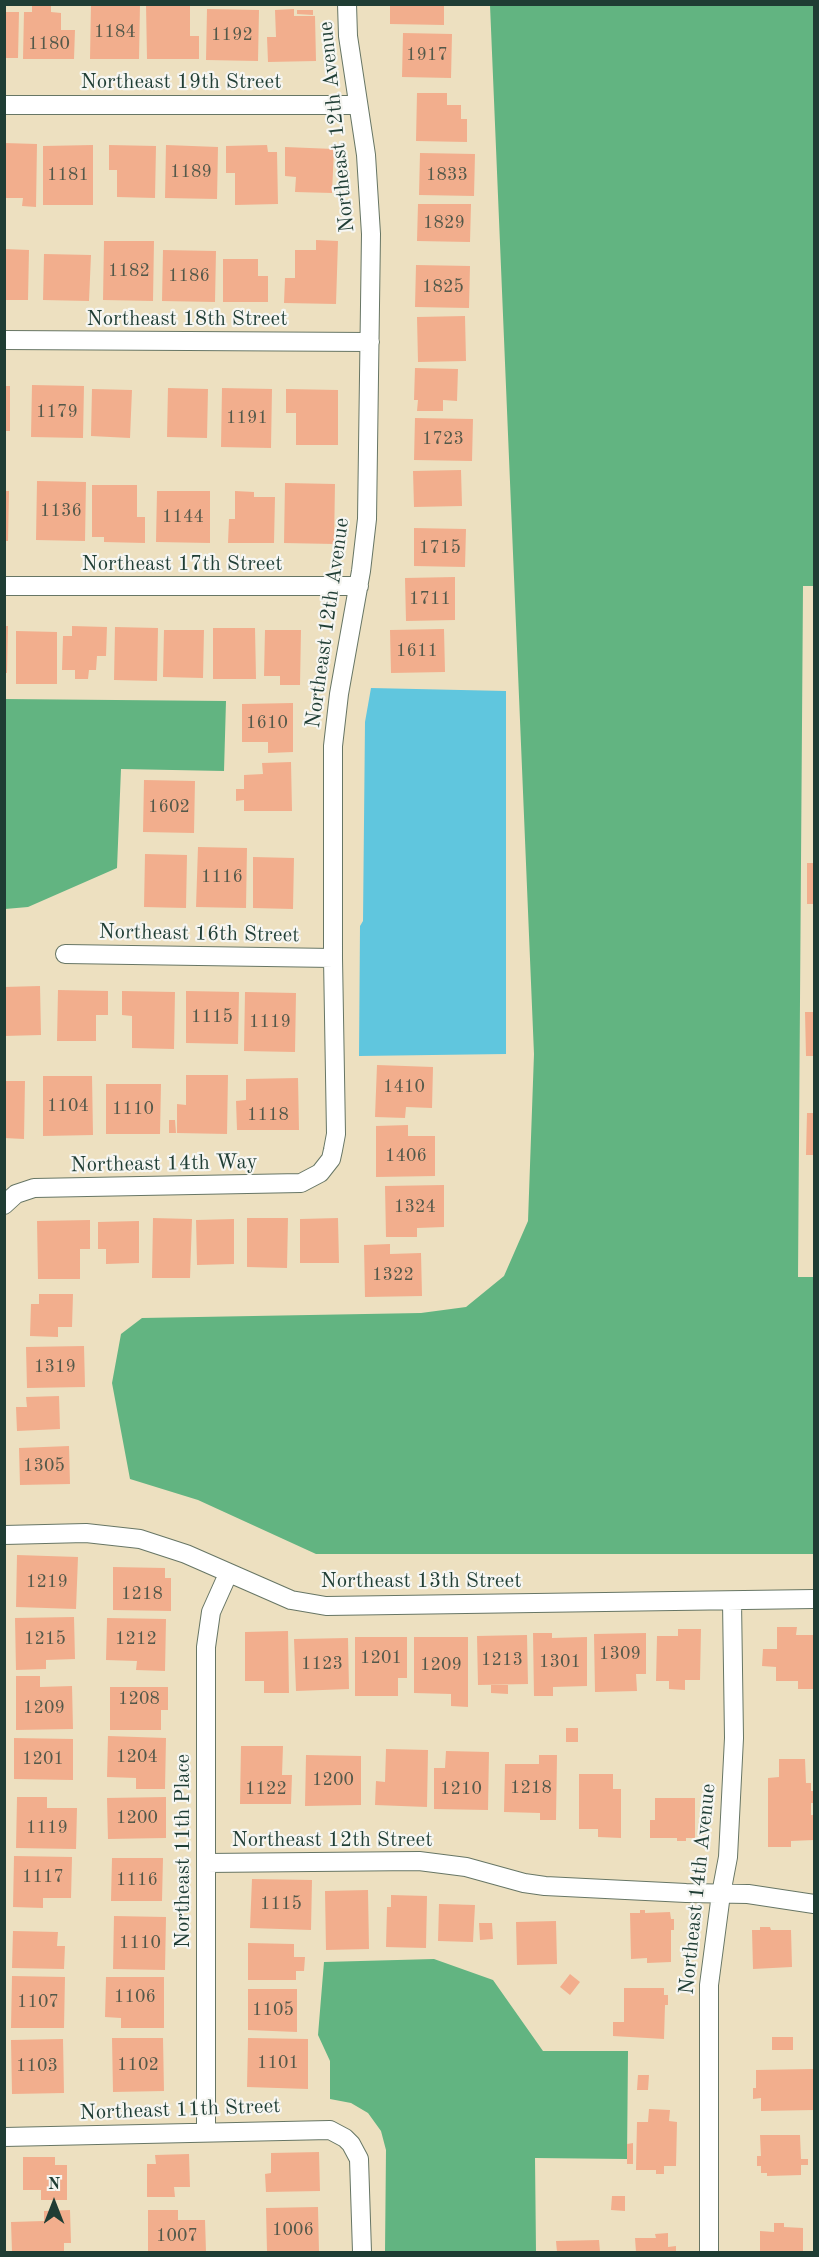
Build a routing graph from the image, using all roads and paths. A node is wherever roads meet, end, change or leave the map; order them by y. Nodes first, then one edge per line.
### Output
1 (347, 4) edge
2 (4, 105) edge
3 (358, 105) junction
4 (4, 340) edge
5 (370, 342) junction
6 (4, 586) edge
7 (358, 586) junction
8 (65, 954) dead end
9 (333, 958) junction
10 (320, 1173) joint
11 (7, 1203) edge
12 (4, 1534) edge
13 (228, 1574) junction
14 (814, 1599) edge
15 (732, 1601) junction
16 (206, 1863) junction
17 (721, 1894) junction
18 (814, 1904) edge
19 (206, 2132) junction
20 (4, 2137) edge
21 (362, 2253) edge
22 (709, 2253) edge

1 - 3 street, Northeast 12th Avenue
2 - 3 street, Northeast 19th Street
3 - 5 street, Northeast 12th Avenue
4 - 5 street, Northeast 18th Street
5 - 7 street, Northeast 12th Avenue
6 - 7 street, Northeast 17th Street
7 - 9 street, Northeast 12th Avenue
8 - 9 street, Northeast 16th Street
9 - 10 street, Northeast 12th Avenue
10 - 11 street, Northeast 14th Way
12 - 13 street, Northeast 13th Street
13 - 15 street, Northeast 13th Street
13 - 16 street, Northeast 11th Place
14 - 15 street, Northeast 13th Street
15 - 17 street, Northeast 14th Avenue
16 - 17 street, Northeast 12th Street
16 - 19 street, Northeast 11th Place
17 - 18 street, Northeast 12th Street
17 - 22 street, Northeast 14th Avenue
19 - 20 street, Northeast 11th Street
19 - 21 street, Northeast 11th Street

